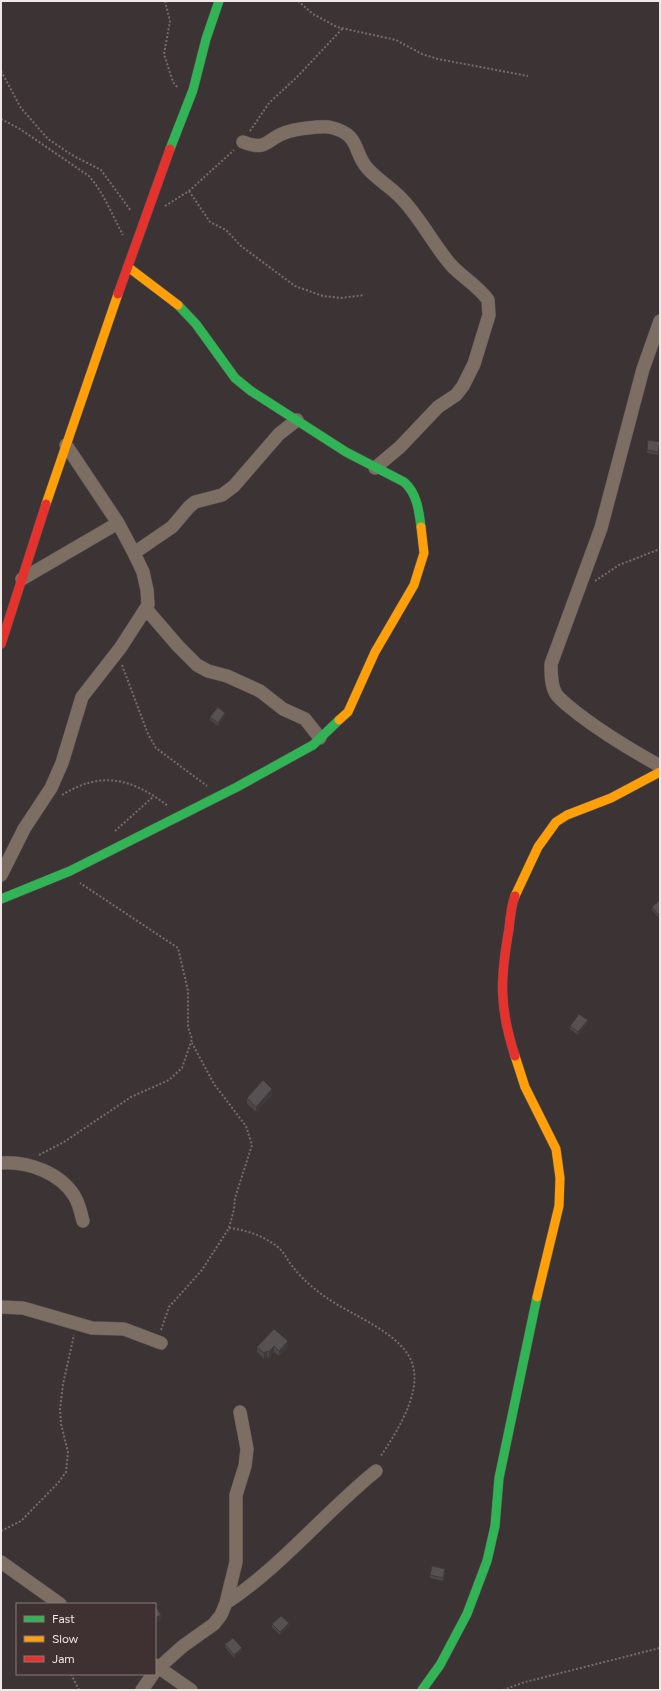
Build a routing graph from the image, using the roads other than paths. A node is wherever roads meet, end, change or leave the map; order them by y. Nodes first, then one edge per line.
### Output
1 (219, 1) edge
2 (243, 142) road end
3 (128, 266) junction
4 (660, 321) edge
5 (296, 420) junction
6 (66, 445) junction
7 (375, 468) junction
8 (118, 523) junction
9 (134, 553) junction
10 (22, 579) junction
11 (146, 610) junction
12 (1, 644) edge
13 (320, 738) junction
14 (660, 766) edge
15 (660, 772) edge
16 (1, 875) edge
17 (1, 899) edge
18 (1, 1163) edge
19 (83, 1221) dead end
20 (1, 1307) edge
21 (156, 1340) road end
22 (240, 1412) dead end
23 (376, 1471) dead end
24 (2, 1565) edge
25 (59, 1603) edge
26 (226, 1603) junction
27 (156, 1668) edge
28 (156, 1670) edge
29 (151, 1675) edge
30 (142, 1690) edge
31 (191, 1690) edge
32 (422, 1690) edge

1 - 3 street
2 - 7 street
3 - 5 street
3 - 6 street
4 - 14 street
5 - 7 street
5 - 9 street
6 - 8 street
6 - 10 street
7 - 13 street
8 - 9 street
8 - 10 street
9 - 11 street
10 - 12 street
11 - 13 street
11 - 16 street
13 - 17 street
15 - 32 street
18 - 19 street
20 - 21 street
22 - 26 street
23 - 26 street
24 - 25 street
26 - 27 street
28 - 31 street
29 - 30 street

